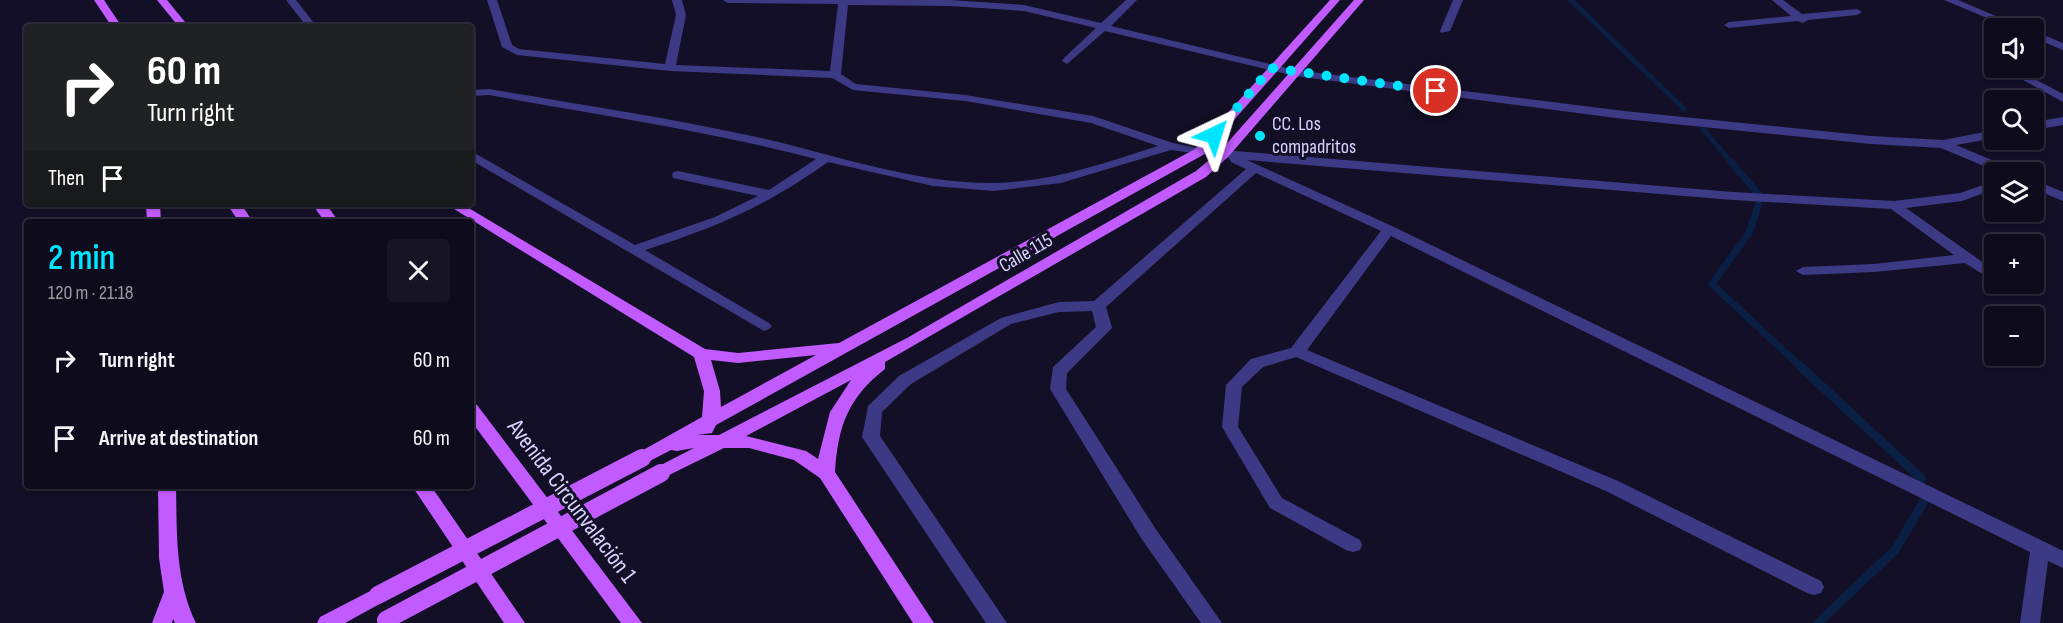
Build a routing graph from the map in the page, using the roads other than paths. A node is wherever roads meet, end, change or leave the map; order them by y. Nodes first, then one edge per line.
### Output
1 (99, 0) edge
2 (162, 0) edge
3 (291, 0) edge
4 (492, 0) edge
5 (677, 0) edge
6 (728, 0) edge
7 (1132, 0) edge
8 (1335, 0) edge
9 (1359, 0) edge
10 (1458, 0) edge
11 (1777, 0) edge
12 (1949, 0) edge
13 (862, 2) edge
14 (843, 3) junction
15 (1857, 12) dead end
16 (1994, 18) edge
17 (1803, 20) junction
18 (115, 24) edge
19 (182, 24) edge
20 (310, 24) edge
21 (1729, 25) dead end
22 (1105, 26) junction
23 (1445, 31) dead end
24 (2044, 38) edge
25 (2063, 47) edge
26 (1067, 61) dead end
27 (670, 68) junction
28 (1271, 68) junction
29 (1295, 73) junction
30 (835, 75) junction
31 (2025, 78) edge
32 (474, 93) edge
33 (2063, 99) edge
34 (2063, 121) edge
35 (2044, 124) edge
36 (1984, 136) edge
37 (1943, 144) junction
38 (1170, 146) junction
39 (1199, 152) junction
40 (1224, 154) junction
41 (474, 157) edge
42 (828, 157) junction
43 (1985, 162) edge
44 (1256, 167) junction
45 (678, 175) dead end
46 (2044, 188) edge
47 (1984, 189) edge
48 (772, 195) junction
49 (2063, 197) edge
50 (1894, 205) junction
51 (458, 207) edge
52 (1389, 230) junction
53 (632, 250) junction
54 (1969, 258) junction
55 (1984, 270) edge
56 (1803, 271) dead end
57 (1098, 306) junction
58 (764, 326) dead end
59 (912, 342) junction
60 (847, 346) junction
61 (1298, 352) junction
62 (700, 354) junction
63 (474, 413) edge
64 (710, 422) junction
65 (699, 441) junction
66 (724, 441) junction
67 (666, 447) junction
68 (681, 463) junction
69 (826, 473) junction
70 (167, 489) edge
71 (423, 489) edge
72 (1353, 545) dead end
73 (2040, 548) junction
74 (2063, 560) edge
75 (1814, 587) dead end
76 (172, 595) junction
77 (332, 621) edge
78 (383, 621) edge
79 (162, 623) edge
80 (186, 623) edge
81 (515, 623) edge
82 (632, 623) edge
83 (924, 623) edge
84 (997, 623) edge
85 (1212, 623) edge
86 (2030, 623) edge

1 - 18 main road
2 - 19 main road
3 - 20 street
4 - 27 street
5 - 27 street
6 - 14 street
7 - 22 street
8 - 28 main road, Calle 115
9 - 29 main road, Calle 115
10 - 23 street
11 - 17 street
12 - 16 street
13 - 14 street
13 - 22 street
14 - 30 street
15 - 17 street
17 - 21 street
22 - 26 street
22 - 28 street
24 - 25 street
27 - 30 street
28 - 29 street
28 - 39 main road, Calle 115
29 - 37 street
29 - 40 main road, Calle 115
30 - 38 street
31 - 33 street
32 - 42 street
34 - 35 street
36 - 37 street
37 - 43 street
38 - 39 street
38 - 42 street
39 - 40 street
39 - 60 main road, Calle 115
40 - 44 street
40 - 50 street
40 - 59 main road, Calle 115
41 - 53 street
42 - 48 street
44 - 52 street
44 - 57 street
45 - 48 street
46 - 49 street
47 - 50 street
48 - 53 street
50 - 54 street
51 - 62 main road
52 - 61 street
52 - 73 street
53 - 58 street
54 - 55 street
54 - 56 street
57 - 84 street
57 - 85 street
59 - 66 main road, Calle 115
59 - 69 main road
60 - 62 main road
60 - 64 main road, Calle 115
61 - 72 street
61 - 75 street
62 - 64 main road
63 - 82 main road, Avenida Circunvalación 1
64 - 65 main road
64 - 67 main road, Calle 115
65 - 66 main road
65 - 67 main road
65 - 68 main road
66 - 68 main road, Calle 115
66 - 69 main road
67 - 77 main road, Calle 115, bridge
68 - 78 main road, Calle 115, bridge
69 - 83 main road
70 - 76 main road
71 - 81 main road
73 - 74 street
73 - 86 street
76 - 79 main road
76 - 80 main road

